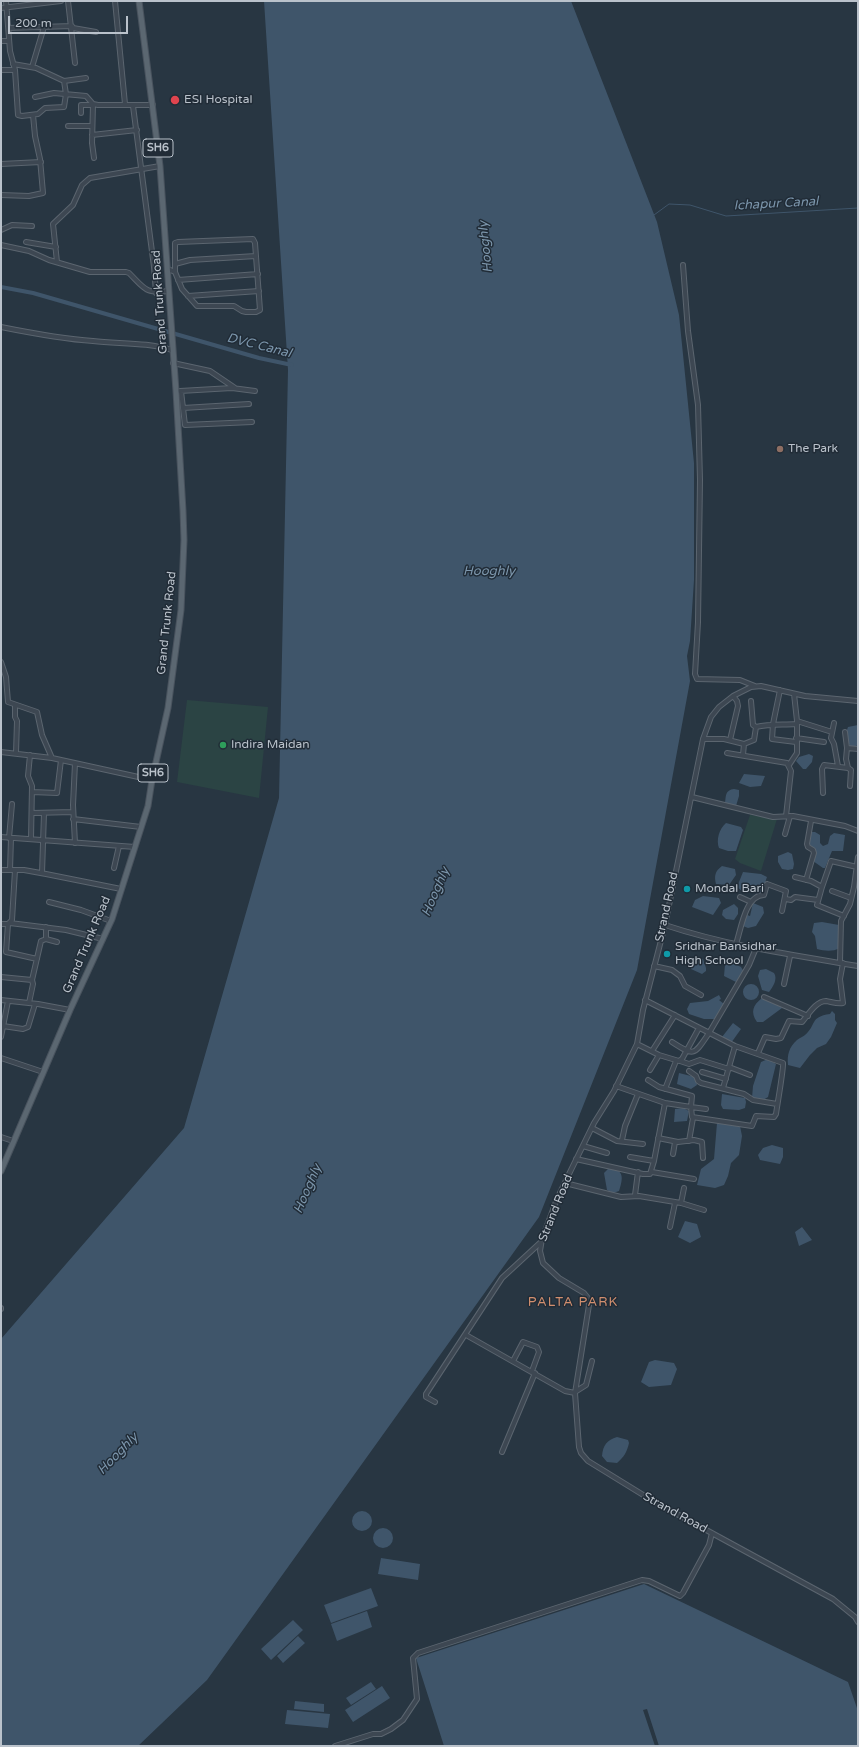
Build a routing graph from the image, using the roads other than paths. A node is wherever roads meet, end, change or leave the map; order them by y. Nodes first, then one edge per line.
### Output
1 (6, 1) edge
2 (61, 1) edge
3 (68, 1) edge
4 (115, 1) edge
5 (139, 1) edge
6 (6, 7) junction
7 (1, 8) edge
8 (72, 26) junction
9 (44, 27) junction
10 (9, 28) junction
11 (96, 32) dead end
12 (9, 40) junction
13 (1, 41) edge
14 (75, 63) dead end
15 (14, 64) junction
16 (32, 67) junction
17 (1, 70) edge
18 (15, 70) junction
19 (86, 78) dead end
20 (64, 81) junction
21 (66, 94) junction
22 (35, 97) dead end
23 (93, 103) junction
24 (125, 104) junction
25 (153, 105) junction
26 (133, 106) junction
27 (81, 113) dead end
28 (33, 115) junction
29 (68, 126) dead end
30 (92, 126) junction
31 (137, 130) junction
32 (92, 135) junction
33 (94, 158) dead end
34 (41, 162) junction
35 (1, 164) edge
36 (160, 166) junction
37 (142, 169) junction
38 (1, 195) edge
39 (32, 226) dead end
40 (1, 230) edge
41 (26, 242) dead end
42 (1, 245) edge
43 (56, 247) junction
44 (256, 256) junction
45 (57, 262) junction
46 (175, 264) junction
47 (683, 265) dead end
48 (168, 269) junction
49 (175, 272) junction
50 (258, 274) junction
51 (178, 280) junction
52 (259, 292) junction
53 (156, 293) junction
54 (169, 293) junction
55 (188, 296) junction
56 (1, 327) edge
57 (172, 349) junction
58 (174, 363) junction
59 (235, 388) junction
60 (179, 391) junction
61 (255, 391) dead end
62 (249, 404) dead end
63 (182, 408) junction
64 (252, 422) dead end
65 (1, 662) edge
66 (755, 686) junction
67 (780, 690) junction
68 (794, 694) junction
69 (733, 696) junction
70 (1, 700) edge
71 (8, 700) junction
72 (751, 701) dead end
73 (858, 702) edge
74 (15, 706) junction
75 (796, 722) junction
76 (834, 723) dead end
77 (773, 724) junction
78 (756, 727) junction
79 (832, 732) junction
80 (845, 732) dead end
81 (703, 739) junction
82 (730, 740) junction
83 (796, 740) junction
84 (824, 742) dead end
85 (744, 744) junction
86 (848, 748) junction
87 (858, 749) edge
88 (1, 752) edge
89 (16, 753) junction
90 (727, 753) dead end
91 (30, 755) junction
92 (743, 756) junction
93 (52, 758) junction
94 (61, 760) junction
95 (75, 763) junction
96 (789, 765) junction
97 (838, 766) junction
98 (848, 768) junction
99 (152, 780) junction
100 (850, 786) dead end
101 (32, 792) junction
102 (823, 793) dead end
103 (692, 796) junction
104 (12, 804) dead end
105 (73, 812) junction
106 (32, 813) junction
107 (44, 813) junction
108 (788, 816) junction
109 (73, 819) junction
110 (811, 821) junction
111 (141, 827) junction
112 (858, 831) edge
113 (785, 834) dead end
114 (1, 837) edge
115 (10, 838) junction
116 (31, 839) junction
117 (43, 840) junction
118 (75, 843) junction
119 (119, 846) junction
120 (135, 847) junction
121 (858, 858) edge
122 (857, 867) junction
123 (114, 868) dead end
124 (1, 870) edge
125 (12, 870) junction
126 (42, 873) junction
127 (857, 875) edge
128 (795, 877) dead end
129 (806, 880) junction
130 (822, 886) junction
131 (121, 890) junction
132 (832, 891) dead end
133 (740, 897) dead end
134 (786, 898) junction
135 (851, 898) junction
136 (818, 900) junction
137 (49, 902) dead end
138 (751, 902) junction
139 (782, 911) dead end
140 (844, 916) junction
141 (111, 921) junction
142 (9, 923) junction
143 (1, 924) edge
144 (665, 925) junction
145 (46, 927) junction
146 (46, 939) junction
147 (103, 939) junction
148 (57, 942) dead end
149 (736, 944) junction
150 (756, 948) junction
151 (790, 956) junction
152 (37, 959) junction
153 (841, 963) junction
154 (654, 966) junction
155 (858, 966) edge
156 (1, 977) edge
157 (32, 980) junction
158 (784, 984) dead end
159 (701, 995) dead end
160 (764, 997) dead end
161 (1, 1000) edge
162 (645, 1000) junction
163 (8, 1001) junction
164 (29, 1003) junction
165 (35, 1004) junction
166 (70, 1010) junction
167 (675, 1015) junction
168 (808, 1016) junction
169 (3, 1026) junction
170 (699, 1028) junction
171 (709, 1033) junction
172 (1, 1037) edge
173 (672, 1042) dead end
174 (637, 1044) junction
175 (735, 1046) junction
176 (652, 1051) junction
177 (686, 1051) junction
178 (758, 1053) junction
179 (658, 1055) junction
180 (1, 1058) edge
181 (678, 1061) junction
182 (729, 1068) junction
183 (650, 1070) dead end
184 (689, 1071) dead end
185 (43, 1072) junction
186 (702, 1072) dead end
187 (750, 1075) dead end
188 (726, 1079) junction
189 (648, 1080) dead end
190 (616, 1086) junction
191 (723, 1088) junction
192 (665, 1089) junction
193 (638, 1094) junction
194 (665, 1103) junction
195 (777, 1104) junction
196 (691, 1107) junction
197 (706, 1109) dead end
198 (693, 1118) junction
199 (592, 1128) junction
200 (1, 1137) edge
201 (658, 1138) junction
202 (622, 1140) dead end
203 (13, 1141) junction
204 (689, 1141) junction
205 (675, 1142) junction
206 (643, 1144) dead end
207 (583, 1146) junction
208 (607, 1153) dead end
209 (673, 1154) dead end
210 (630, 1157) dead end
211 (703, 1158) dead end
212 (576, 1159) junction
213 (3, 1160) edge
214 (654, 1161) junction
215 (1, 1171) edge
216 (638, 1172) junction
217 (652, 1172) junction
218 (694, 1179) dead end
219 (565, 1182) junction
220 (684, 1188) dead end
221 (635, 1195) junction
222 (675, 1203) junction
223 (681, 1203) junction
224 (704, 1210) dead end
225 (670, 1227) dead end
226 (541, 1242) junction
227 (466, 1335) junction
228 (513, 1361) junction
229 (592, 1361) dead end
230 (534, 1372) junction
231 (575, 1392) junction
232 (435, 1402) dead end
233 (502, 1452) dead end
234 (712, 1533) junction
235 (858, 1622) edge
236 (335, 1746) edge

1 - 6 street
2 - 6 street
3 - 8 street
4 - 24 street
5 - 25 main road, Grand Trunk Road / SH6
6 - 7 street
6 - 10 street
8 - 9 street
8 - 11 street
8 - 14 street
9 - 10 street
9 - 16 street
10 - 12 street
12 - 13 street
12 - 15 street
15 - 16 street
15 - 18 street
16 - 20 street
17 - 18 street
18 - 28 street
19 - 20 street
20 - 21 street
21 - 22 street
21 - 23 street
21 - 28 street
23 - 24 street
23 - 27 street
23 - 30 street
24 - 26 street
25 - 26 street
25 - 36 main road, Grand Trunk Road / SH6
26 - 31 street
28 - 34 street
29 - 30 street
30 - 32 street
31 - 32 street
31 - 37 street
32 - 33 street
34 - 35 street
34 - 38 street
36 - 37 street
36 - 48 main road, Grand Trunk Road / SH6
37 - 43 street
37 - 53 street
39 - 40 street
41 - 43 street
42 - 45 street
43 - 45 street
44 - 46 street
44 - 46 street
44 - 50 street
45 - 53 street
46 - 49 street
47 - 66 street
48 - 49 street
48 - 54 main road, Grand Trunk Road / SH6
49 - 51 street
50 - 51 street
50 - 52 street
51 - 55 street
52 - 55 street
52 - 55 street
53 - 54 street
54 - 57 main road, Grand Trunk Road / SH6
56 - 57 street
57 - 58 main road, Grand Trunk Road / SH6
58 - 59 street
58 - 60 main road, Grand Trunk Road / SH6
59 - 60 street
59 - 61 street
60 - 63 street
60 - 99 main road, Grand Trunk Road / SH6
62 - 63 street
63 - 64 street
65 - 71 street
66 - 67 street
66 - 69 street, Strand Road
67 - 68 street
67 - 77 street
68 - 73 street
68 - 75 street
69 - 81 street, Strand Road
69 - 82 street
70 - 71 street
71 - 74 street
72 - 78 street
74 - 89 street
74 - 93 street
75 - 77 street
75 - 79 street
75 - 83 street
76 - 79 street
77 - 78 street
77 - 83 street
78 - 85 street
79 - 97 street
80 - 86 street
81 - 82 street
81 - 103 street, Strand Road
82 - 85 street
83 - 84 street
83 - 96 street
85 - 92 street
86 - 87 street
86 - 98 street
88 - 89 street
89 - 91 street
90 - 92 street
91 - 93 street
91 - 101 street
92 - 96 street
93 - 94 street
94 - 95 street
94 - 101 street
95 - 99 street
95 - 105 street
96 - 108 street
97 - 98 street
97 - 102 street
98 - 100 street
99 - 111 main road, Grand Trunk Road / SH6
101 - 106 street
103 - 108 street
103 - 144 street, Strand Road
104 - 115 street
105 - 107 street
105 - 109 street
106 - 107 street
106 - 116 street
107 - 117 street
108 - 110 street
108 - 113 street
109 - 111 street
109 - 118 street
110 - 112 street
110 - 129 street
111 - 120 main road, Grand Trunk Road / SH6
114 - 115 street
115 - 116 street
115 - 125 street
116 - 117 street
117 - 118 street
117 - 126 street
118 - 119 street
119 - 120 street
119 - 123 street
120 - 131 main road, Grand Trunk Road / SH6
121 - 122 street
122 - 127 street
122 - 130 street
124 - 125 street
125 - 126 street
125 - 142 street
126 - 131 street
127 - 135 street
128 - 129 street
129 - 130 street
130 - 136 street
131 - 141 main road, Grand Trunk Road / SH6
132 - 135 street
133 - 138 street
134 - 136 street
134 - 138 street
134 - 139 street
135 - 140 street
136 - 140 street
137 - 141 street
138 - 149 street
140 - 153 street
141 - 147 main road, Grand Trunk Road / SH6
142 - 143 street
142 - 145 street
142 - 152 street
144 - 149 street
144 - 154 street, Strand Road
145 - 146 street
145 - 147 street
146 - 148 street
146 - 152 street
147 - 166 main road, Grand Trunk Road / SH6
149 - 150 street
150 - 151 street
150 - 171 street
151 - 153 street
151 - 158 street
152 - 157 street
153 - 155 street
153 - 168 street
154 - 159 street
154 - 162 street, Strand Road
156 - 157 street
157 - 164 street
160 - 168 street
161 - 163 street
162 - 167 street
162 - 174 street, Strand Road
163 - 164 street
163 - 169 street
164 - 165 street
165 - 166 street
165 - 169 street
166 - 185 main road, Grand Trunk Road / SH6
167 - 170 street
167 - 176 street
168 - 178 street
169 - 172 street
170 - 171 street
170 - 177 street
171 - 175 street
171 - 177 street
173 - 177 street
174 - 176 street
174 - 190 street, Strand Road
175 - 178 street
175 - 182 street
176 - 179 street
177 - 181 street
178 - 195 street
179 - 181 street
179 - 183 street
180 - 185 street
181 - 182 street
181 - 192 street
182 - 187 street
182 - 188 street
184 - 191 street
185 - 203 main road, Grand Trunk Road / SH6
186 - 188 street
188 - 191 street
189 - 192 street
190 - 193 street
190 - 199 street, Strand Road
191 - 195 street
192 - 196 street
193 - 194 street
193 - 202 street
194 - 196 street
194 - 201 street
195 - 198 street
196 - 197 street
196 - 198 street
198 - 204 street
199 - 206 street
199 - 207 street, Strand Road
200 - 203 street
201 - 205 street
201 - 214 street
203 - 213 main road, Grand Trunk Road / SH6
204 - 205 street
204 - 211 street
205 - 209 street
207 - 208 street
207 - 212 street, Strand Road
210 - 214 street
212 - 216 street
212 - 219 street, Strand Road
213 - 215 main road, Grand Trunk Road / SH6
214 - 217 street
216 - 217 street
216 - 221 street
217 - 218 street
219 - 221 street
219 - 226 street, Strand Road
220 - 223 street
221 - 222 street
222 - 223 street
222 - 225 street
223 - 224 street
226 - 227 street
226 - 231 street, Strand Road
227 - 228 street
227 - 232 street
228 - 230 street
228 - 230 street
229 - 231 street
230 - 231 street
230 - 233 street
231 - 234 street, Strand Road
234 - 235 street, Strand Road
234 - 236 street

